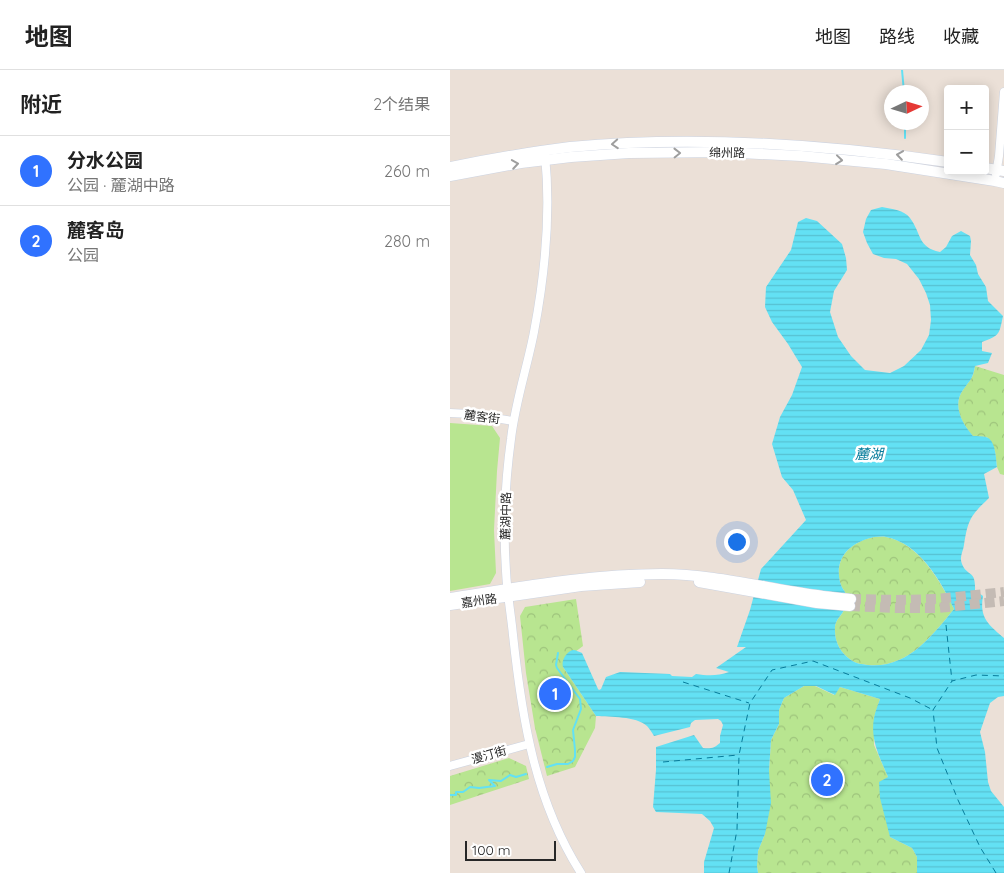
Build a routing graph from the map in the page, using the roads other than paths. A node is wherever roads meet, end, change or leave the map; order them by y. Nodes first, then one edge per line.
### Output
1 (1004, 92) edge
2 (545, 155) junction
3 (944, 161) edge
4 (450, 167) edge
5 (1000, 170) edge
6 (450, 176) edge
7 (1000, 182) edge
8 (450, 413) edge
9 (514, 422) junction
10 (508, 593) junction
11 (450, 598) edge
12 (850, 603) tunnel mouth
13 (450, 605) edge
14 (529, 744) junction
15 (450, 766) edge
16 (581, 873) edge

1 - 5 street
3 -> 2 main road, 绵州路
2 - 4 main road, 绵州路
6 -> 2 main road, 绵州路
2 -> 7 main road, 绵州路
2 - 9 street, 麓湖中路
5 - 7 street
8 - 9 street, 麓客街
9 - 10 street, 麓湖中路
10 - 11 main road, 嘉州路
10 - 12 main road
10 - 13 main road, 嘉州路
10 - 14 street, 麓湖中路
14 - 15 street, 漫汀街
14 - 16 street, 麓湖中路

